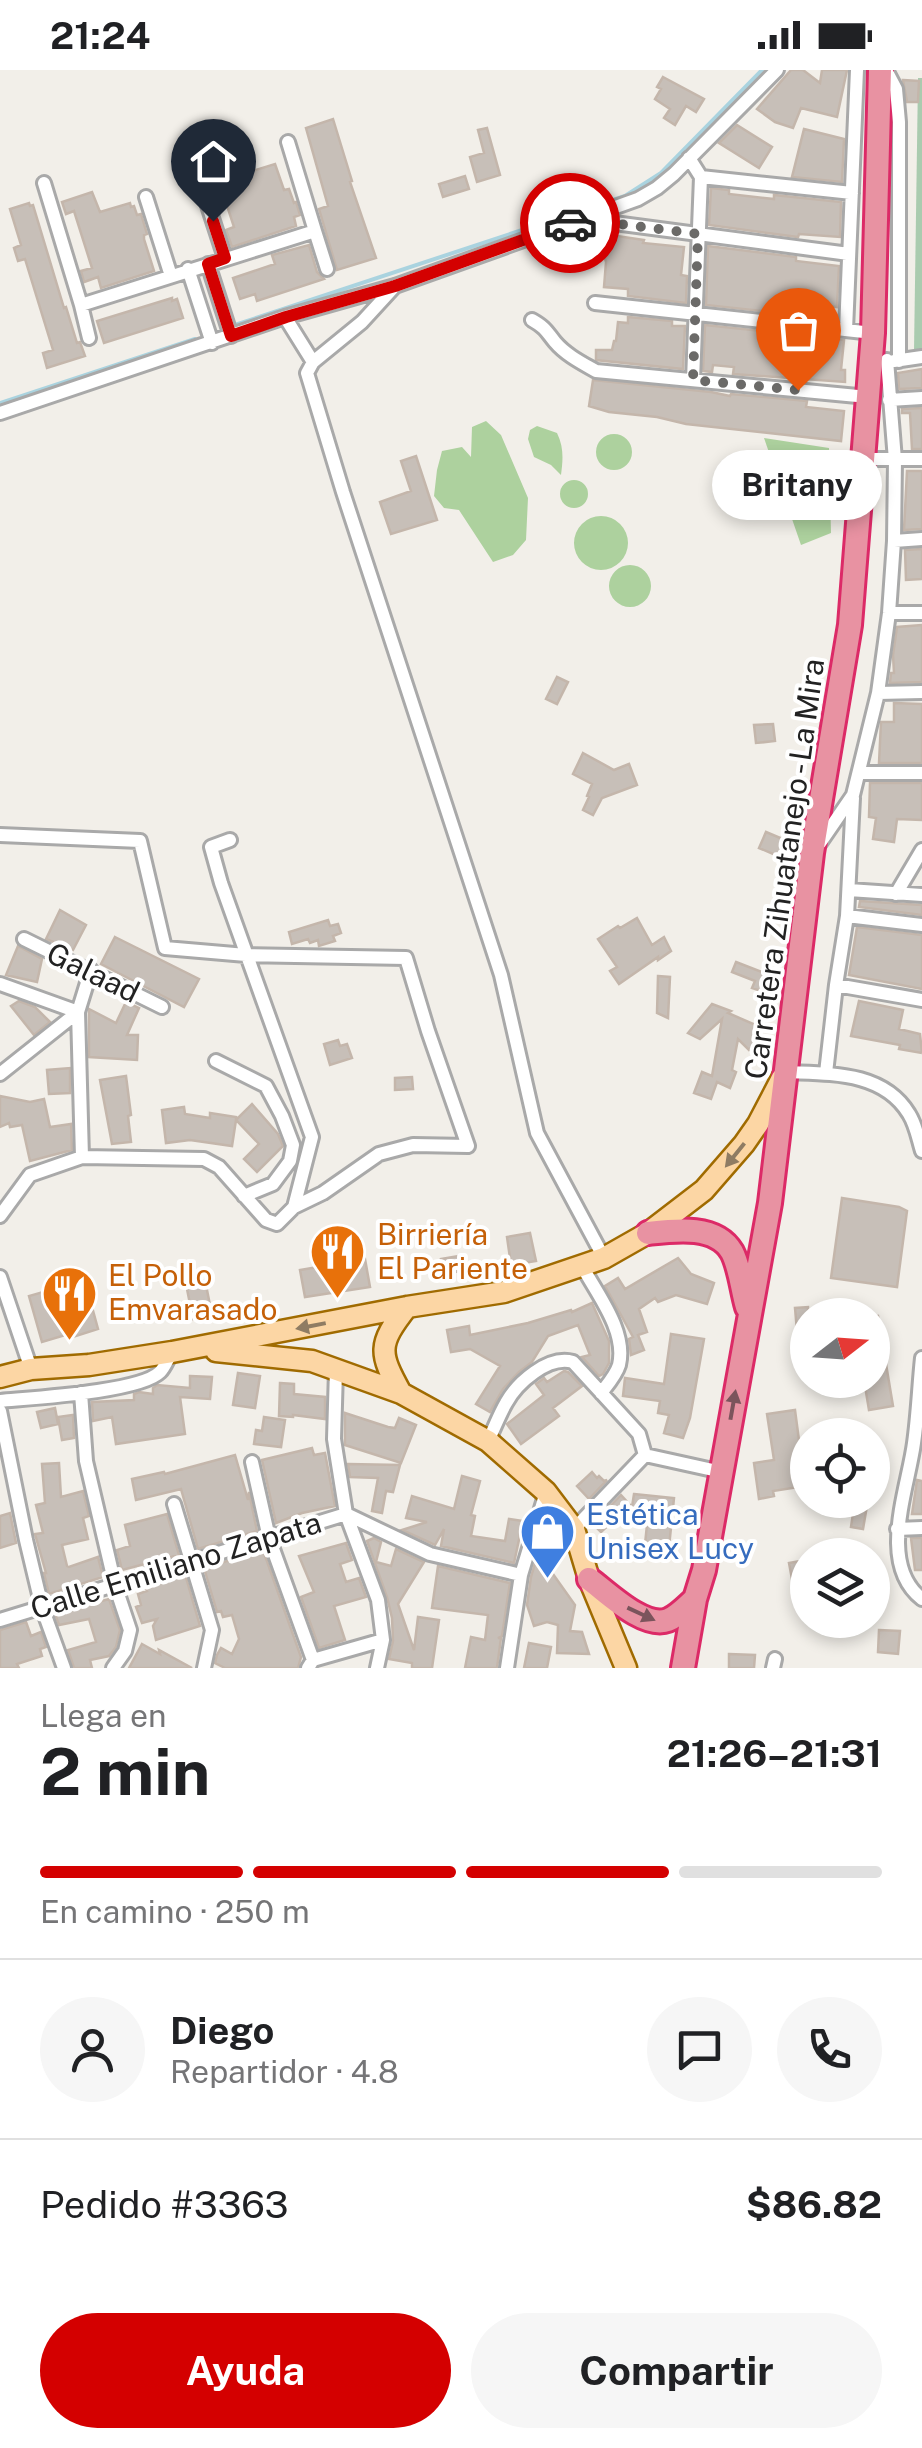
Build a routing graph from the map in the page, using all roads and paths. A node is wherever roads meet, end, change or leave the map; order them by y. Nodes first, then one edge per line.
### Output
1 (777, 70) edge
2 (856, 70) edge
3 (883, 70) edge
4 (288, 142) dead end
5 (689, 158) junction
6 (701, 178) junction
7 (44, 183) dead end
8 (201, 184) dead end
9 (852, 193) junction
10 (146, 198) dead end
11 (581, 219) junction
12 (315, 231) junction
13 (698, 234) junction
14 (849, 254) junction
15 (225, 258) junction
16 (208, 264) junction
17 (188, 269) junction
18 (327, 269) dead end
19 (170, 276) junction
20 (395, 286) junction
21 (595, 303) dead end
22 (80, 304) junction
23 (696, 314) junction
24 (286, 317) junction
25 (532, 320) dead end
26 (846, 330) junction
27 (873, 332) junction
28 (231, 336) junction
29 (89, 338) dead end
30 (212, 343) junction
31 (922, 357) edge
32 (886, 360) junction
33 (313, 362) junction
34 (693, 380) junction
35 (922, 398) edge
36 (879, 399) junction
37 (0, 413) edge
38 (863, 459) junction
39 (922, 459) edge
40 (895, 460) junction
41 (922, 539) edge
42 (894, 540) junction
43 (889, 613) junction
44 (922, 613) edge
45 (878, 692) junction
46 (922, 692) edge
47 (922, 772) edge
48 (860, 773) junction
49 (853, 795) junction
50 (0, 834) edge
51 (230, 840) dead end
52 (922, 850) edge
53 (812, 854) junction
54 (850, 890) junction
55 (896, 894) junction
56 (922, 895) edge
57 (847, 916) junction
58 (922, 925) edge
59 (24, 938) dead end
60 (246, 955) junction
61 (90, 970) junction
62 (0, 984) edge
63 (836, 984) junction
64 (922, 1000) edge
65 (162, 1007) dead end
66 (78, 1012) junction
67 (216, 1062) dead end
68 (786, 1072) junction
69 (0, 1074) edge
70 (826, 1074) junction
71 (922, 1151) edge
72 (82, 1157) junction
73 (244, 1196) junction
74 (294, 1206) junction
75 (0, 1216) edge
76 (648, 1233) junction
77 (604, 1258) junction
78 (582, 1266) junction
79 (0, 1277) edge
80 (407, 1308) junction
81 (750, 1320) junction
82 (181, 1350) junction
83 (922, 1358) edge
84 (31, 1370) junction
85 (336, 1370) junction
86 (0, 1377) edge
87 (601, 1392) junction
88 (80, 1394) junction
89 (401, 1394) junction
90 (0, 1400) edge
91 (0, 1411) edge
92 (488, 1442) junction
93 (918, 1445) edge
94 (645, 1454) junction
95 (252, 1462) dead end
96 (722, 1472) junction
97 (546, 1492) junction
98 (174, 1504) dead end
99 (346, 1514) junction
100 (922, 1528) edge
101 (574, 1529) junction
102 (896, 1529) junction
103 (269, 1538) junction
104 (191, 1562) junction
105 (521, 1575) junction
106 (589, 1580) junction
107 (115, 1585) junction
108 (695, 1599) junction
109 (922, 1599) edge
110 (42, 1608) junction
111 (0, 1620) edge
112 (383, 1640) junction
113 (311, 1664) edge
114 (64, 1668) edge
115 (113, 1668) edge
116 (204, 1668) edge
117 (376, 1668) edge
118 (507, 1668) edge
119 (626, 1668) edge
120 (683, 1668) edge

1 - 5 street
2 - 9 street
3 - 27 highway, Carretera Zihuatanejo - La Mira
3 - 32 street
4 - 12 street
5 - 6 street
5 - 11 street
6 - 9 street
6 - 13 street
7 - 22 street
8 - 15 street
9 - 14 street
10 - 19 street
11 - 13 street
11 - 20 street
12 - 15 street
12 - 18 street
13 - 14 street
13 - 23 street
14 - 26 street
15 - 16 street
16 - 17 street
16 - 28 street
17 - 19 street
17 - 30 street
19 - 22 street
20 - 24 street
20 - 33 street
21 - 23 street
22 - 29 street
23 - 26 street
23 - 34 street
24 - 28 street
24 - 33 street
25 - 34 street
26 - 27 street
27 - 32 highway, Carretera Zihuatanejo - La Mira
28 - 30 street
30 - 37 street
31 - 32 street
32 - 36 highway, Carretera Zihuatanejo - La Mira
33 - 77 street
34 - 36 street
35 - 36 street
36 - 38 highway, Carretera Zihuatanejo - La Mira
36 - 40 street
38 - 40 street
38 - 53 highway, Carretera Zihuatanejo - La Mira
39 - 40 street
40 - 42 street
41 - 42 street
42 - 43 street
43 - 44 street
43 - 45 street
45 - 46 street
45 - 48 street
47 - 48 street
48 - 49 street
49 - 53 street
49 - 54 street
50 - 60 street
51 - 60 street
52 - 55 street
53 - 68 highway, Carretera Zihuatanejo - La Mira
54 - 55 street
54 - 57 street
55 - 56 street
57 - 58 street
57 - 63 street
59 - 61 street, Galaad
60 - 74 street
60 - 74 street
61 - 65 street, Galaad
61 - 66 street
62 - 66 street
63 - 64 street
63 - 70 street
66 - 69 street
66 - 72 street
67 - 73 street
68 - 70 street
68 -> 76 main road
68 - 81 highway, Carretera Zihuatanejo - La Mira
70 - 71 street
72 - 73 street
72 - 75 street
73 - 74 street
76 - 77 main road
76 - 81 highway
77 - 78 main road
78 - 80 main road
78 - 87 street
79 - 84 street
80 -> 82 main road
80 - 89 main road
96 -> 81 highway, Carretera Zihuatanejo - La Mira
82 - 84 main road
82 - 85 main road
82 - 88 street
83 - 93 street
84 - 86 main road
85 - 89 main road
85 - 99 street
87 - 92 street
87 - 94 street
88 - 90 street
88 - 107 street
89 - 92 main road
91 - 110 street
92 - 97 main road
93 - 102 street
94 - 96 street
94 - 101 street
95 - 103 street
96 - 108 highway, Carretera Zihuatanejo - La Mira
97 - 101 main road
97 - 105 street
98 - 104 street
99 - 103 street, Calle Emiliano Zapata
99 - 105 street, Calle Emiliano Zapata
99 - 112 street
100 - 102 street
101 - 106 main road
102 - 109 street
103 - 104 street, Calle Emiliano Zapata
103 - 113 street
104 - 107 street, Calle Emiliano Zapata
104 - 116 street
105 - 118 street
106 -> 108 highway
106 - 119 main road
107 - 110 street, Calle Emiliano Zapata
107 - 115 street
108 - 120 highway, Carretera Zihuatanejo - La Mira
110 - 111 street, Calle Emiliano Zapata
110 - 114 street
112 - 113 street
112 - 117 street

